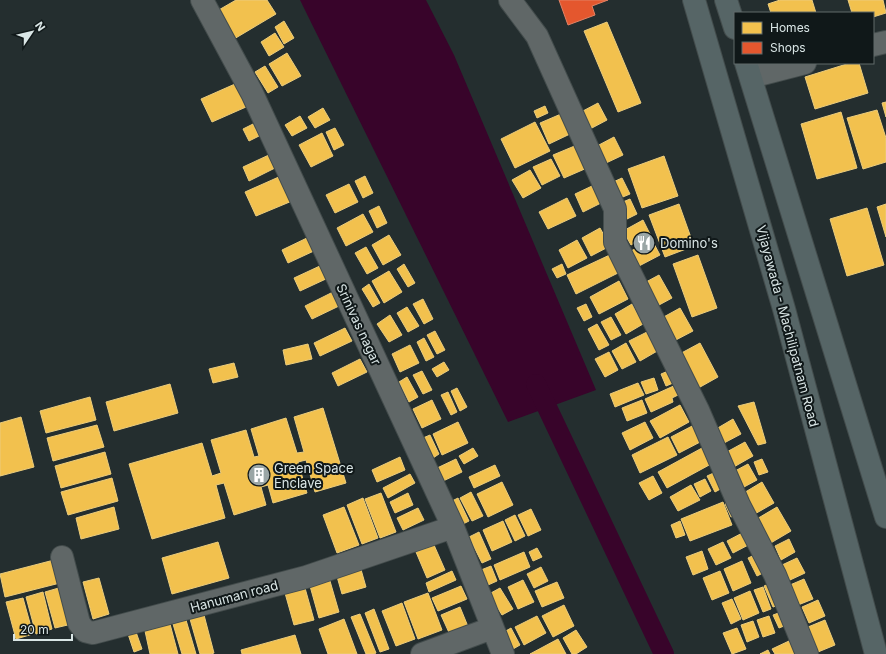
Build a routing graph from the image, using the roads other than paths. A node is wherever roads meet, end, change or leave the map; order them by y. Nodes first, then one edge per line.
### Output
1 (202, 0) edge
2 (510, 0) edge
3 (694, 0) edge
4 (726, 0) edge
5 (734, 25) edge
6 (886, 42) edge
7 (874, 45) edge
8 (797, 64) edge
9 (749, 70) edge
10 (886, 517) edge
11 (453, 527) junction
12 (62, 557) dead end
13 (492, 628) junction
14 (422, 654) edge
15 (503, 654) edge
16 (807, 654) edge
17 (876, 654) edge

1 - 11 street, Srinivas nagar
2 - 16 street
3 - 17 highway, Vijayawada - Machilipatnam Road
4 - 5 highway
6 - 7 street
8 - 9 street
9 - 10 highway
11 - 12 street, Hanuman road
11 - 13 street, Srinivas nagar
13 - 14 street
13 - 15 street, Srinivas nagar

